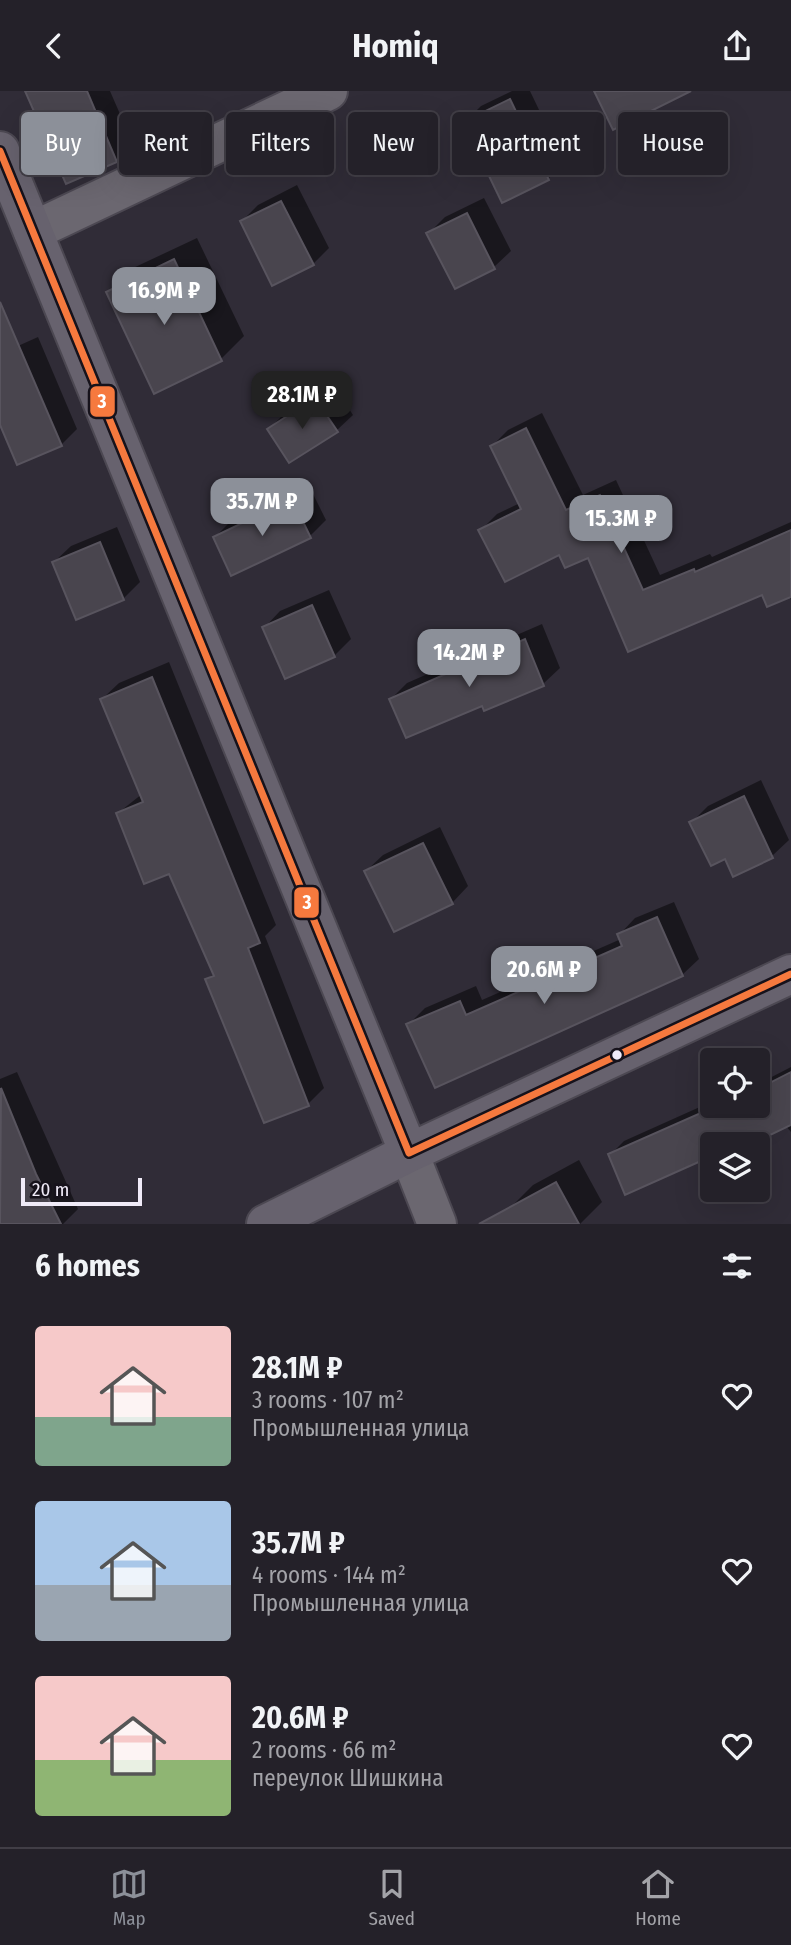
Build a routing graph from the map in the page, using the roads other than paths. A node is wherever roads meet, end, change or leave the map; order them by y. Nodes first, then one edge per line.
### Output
1 (328, 91) edge
2 (0, 151) edge
3 (33, 232) junction
4 (791, 974) edge
5 (409, 1153) junction
6 (266, 1224) edge
7 (437, 1224) edge

1 - 3 street
2 - 3 main road
3 - 5 main road
4 - 5 main road
5 - 6 main road
5 - 7 street

